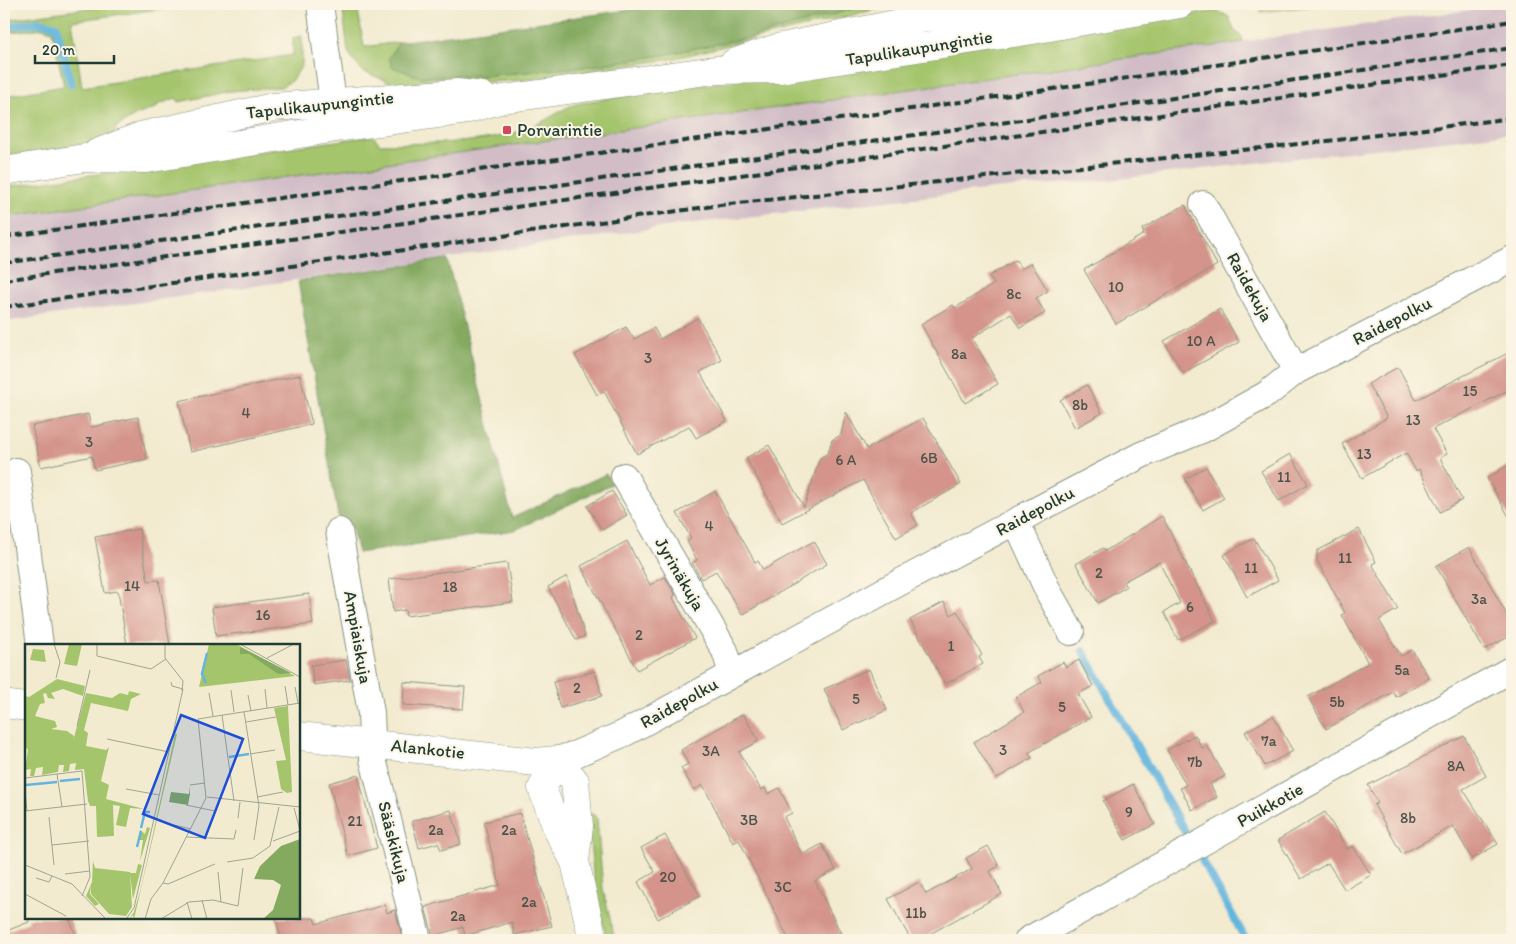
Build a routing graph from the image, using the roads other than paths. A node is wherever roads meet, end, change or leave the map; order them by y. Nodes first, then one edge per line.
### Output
1 (320, 4) edge
2 (1180, 4) edge
3 (958, 9) edge
4 (1122, 14) junction
5 (963, 41) junction
6 (715, 70) junction
7 (334, 115) junction
8 (4, 171) edge
9 (1203, 204) dead end
10 (1512, 259) edge
11 (1296, 371) junction
12 (17, 471) dead end
13 (624, 476) dead end
14 (1016, 521) junction
15 (339, 531) dead end
16 (1071, 632) dead end
17 (40, 644) edge
18 (1512, 669) edge
19 (732, 674) junction
20 (4, 704) edge
21 (25, 707) edge
22 (300, 736) edge
23 (372, 744) junction
24 (557, 760) junction
25 (418, 940) edge
26 (593, 940) edge
27 (1028, 940) edge

1 - 7 street
2 - 4 main road, Tapulikaupungintie
3 - 4 main road, Tapulikaupungintie
3 - 5 street
3 - 6 main road, Tapulikaupungintie
4 - 5 main road, Tapulikaupungintie
5 - 6 main road, Tapulikaupungintie
6 - 7 main road, Tapulikaupungintie
7 - 8 main road, Tapulikaupungintie
9 - 11 street, Raidekuja
10 - 11 street, Raidepolku
11 - 14 street, Raidepolku
12 - 17 street
13 - 19 street, Jyrinäkuja
14 - 16 street
14 - 19 street, Raidepolku
15 - 23 street, Ampiaiskuja
18 - 27 street, Puikkotie
19 - 24 street, Raidepolku
20 - 21 main road
22 - 23 main road, Alankotie
23 - 24 main road, Alankotie
23 - 25 street, Sääskikuja
24 - 26 main road

